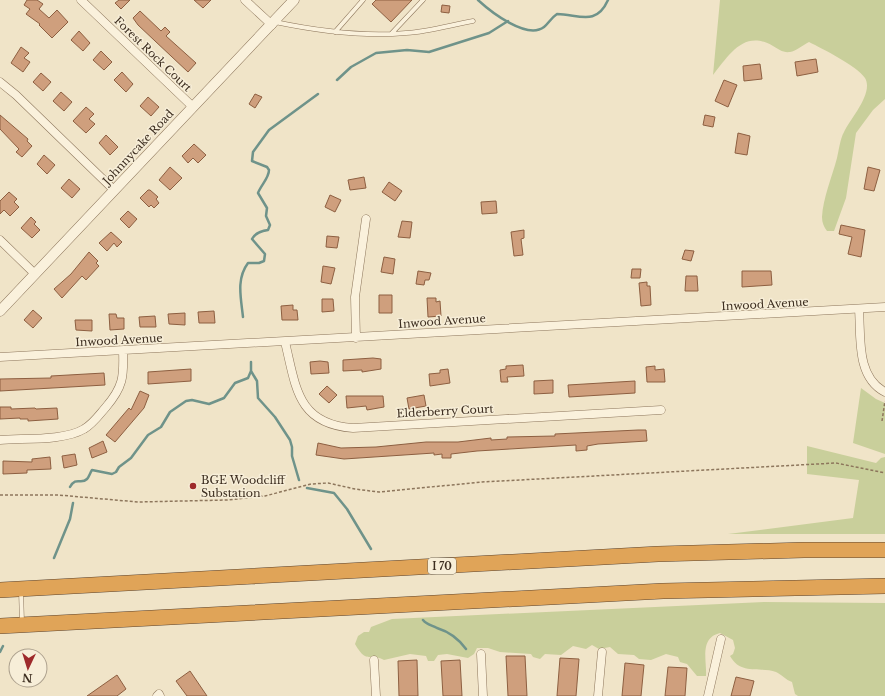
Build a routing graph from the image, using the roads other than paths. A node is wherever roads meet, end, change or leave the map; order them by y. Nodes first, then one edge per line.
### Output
1 (81, 0) edge
2 (245, 0) edge
3 (294, 0) edge
4 (362, 0) edge
5 (423, 0) edge
6 (473, 21) dead end
7 (273, 24) junction
8 (335, 32) junction
9 (391, 34) junction
10 (0, 82) edge
11 (193, 107) junction
12 (114, 190) junction
13 (366, 219) dead end
14 (0, 240) edge
15 (36, 274) junction
16 (885, 307) edge
17 (859, 309) junction
18 (0, 310) edge
19 (356, 338) junction
20 (285, 342) junction
21 (123, 351) junction
22 (0, 358) edge
23 (885, 392) edge
24 (661, 410) dead end
25 (0, 440) edge
26 (885, 550) edge
27 (885, 586) edge
28 (21, 588) junction
29 (0, 590) edge
30 (22, 625) junction
31 (0, 626) edge
32 (721, 639) dead end
33 (602, 652) dead end
34 (481, 654) dead end
35 (374, 660) dead end
36 (157, 696) edge
37 (160, 696) edge
38 (376, 696) edge
39 (484, 696) edge
40 (598, 696) edge
41 (708, 696) edge

1 - 11 street, Forest Rock Court
2 - 7 street
3 - 7 street, Johnnycake Road
4 - 8 lane
5 - 9 lane
6 - 9 lane
7 - 8 lane
7 - 11 street, Johnnycake Road
8 - 9 lane
10 - 12 street
11 - 12 street, Johnnycake Road
12 - 15 street, Johnnycake Road
13 - 19 street
14 - 15 street
15 - 18 street, Johnnycake Road
16 - 17 street, Inwood Avenue
17 - 19 street, Inwood Avenue
17 - 23 street
19 - 20 street, Inwood Avenue
20 - 21 street, Inwood Avenue
20 - 24 street, Elderberry Court
21 - 22 street, Inwood Avenue
21 - 25 street
26 - 28 highway, I 70
27 - 30 highway
28 - 29 highway, I 70
28 - 30 lane
30 - 31 highway
32 - 41 street
33 - 40 street
34 - 39 street
35 - 38 street
36 - 37 street

